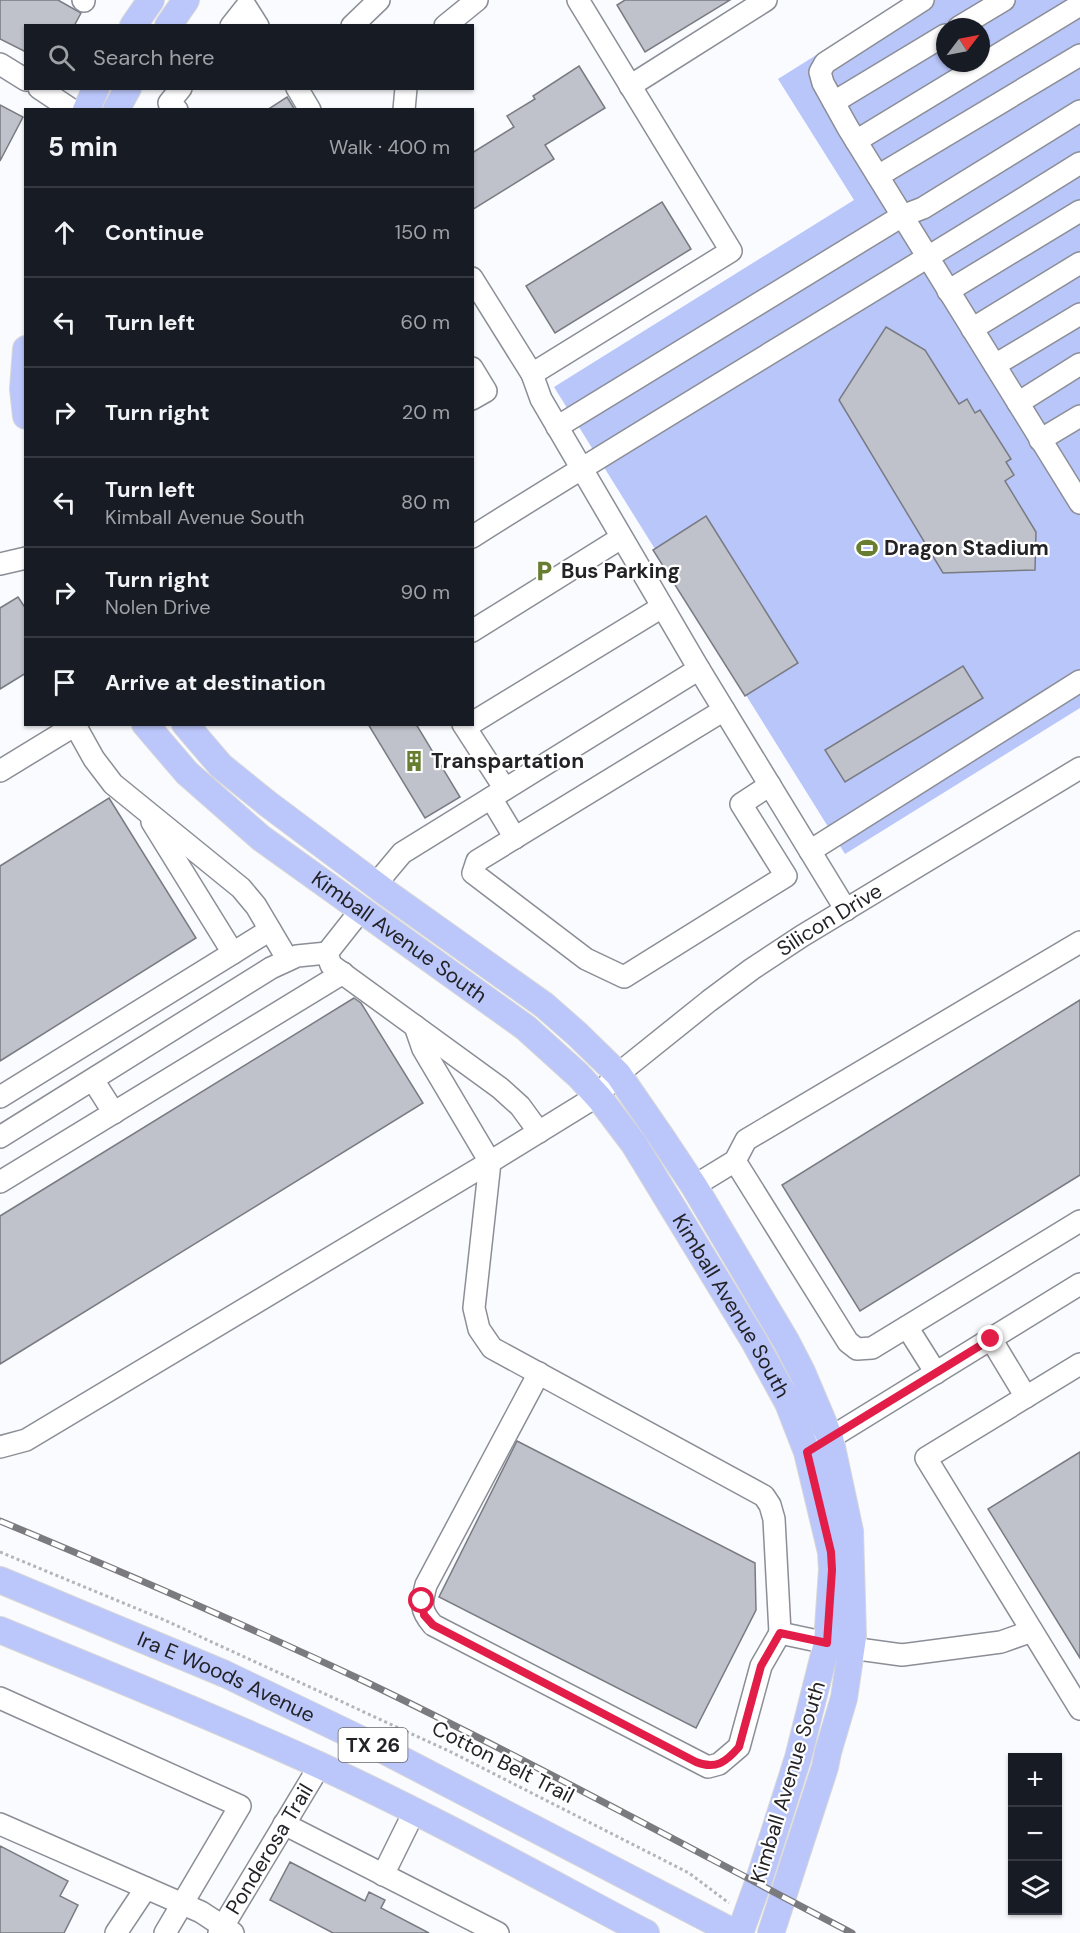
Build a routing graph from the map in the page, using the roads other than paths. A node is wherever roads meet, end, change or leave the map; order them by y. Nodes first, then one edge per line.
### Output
1 (151, 0) edge
2 (186, 0) edge
3 (379, 0) edge
4 (477, 0) edge
5 (578, 0) edge
6 (766, 0) edge
7 (923, 0) edge
8 (1004, 0) edge
9 (1080, 5) edge
10 (974, 18) edge
11 (134, 24) edge
12 (169, 24) edge
13 (233, 24) edge
14 (257, 24) edge
15 (354, 24) edge
16 (447, 24) edge
17 (936, 40) edge
18 (1080, 55) edge
19 (0, 64) edge
20 (24, 79) edge
21 (630, 86) junction
22 (42, 90) edge
23 (95, 90) edge
24 (127, 90) edge
25 (179, 90) edge
26 (298, 90) edge
27 (406, 90) edge
28 (834, 102) junction
29 (69, 108) edge
30 (87, 108) edge
31 (117, 108) edge
32 (175, 108) edge
33 (309, 108) edge
34 (404, 108) edge
35 (1080, 111) edge
36 (856, 141) junction
37 (1080, 163) edge
38 (878, 176) junction
39 (1080, 211) edge
40 (902, 216) junction
41 (928, 258) junction
42 (1080, 263) edge
43 (474, 281) edge
44 (948, 291) junction
45 (1080, 314) edge
46 (972, 329) junction
47 (24, 357) edge
48 (1080, 364) edge
49 (995, 365) junction
50 (474, 371) edge
51 (532, 374) junction
52 (16, 389) edge
53 (474, 398) edge
54 (1018, 403) junction
55 (24, 411) edge
56 (1080, 416) edge
57 (557, 427) junction
58 (1041, 440) junction
59 (580, 468) junction
60 (1072, 473) edge
61 (1080, 503) edge
62 (474, 536) edge
63 (621, 538) junction
64 (24, 558) edge
65 (0, 559) edge
66 (0, 564) edge
67 (662, 607) junction
68 (474, 630) edge
69 (699, 669) junction
70 (1080, 681) edge
71 (724, 710) junction
72 (474, 721) edge
73 (74, 726) edge
74 (77, 726) edge
75 (147, 726) edge
76 (187, 726) edge
77 (467, 726) edge
78 (1080, 768) edge
79 (0, 771) edge
80 (770, 785) junction
81 (498, 794) junction
82 (145, 810) junction
83 (515, 838) junction
84 (810, 851) junction
85 (376, 884) junction
86 (362, 910) junction
87 (846, 910) junction
88 (270, 930) junction
89 (1080, 942) edge
90 (233, 953) junction
91 (327, 953) junction
92 (288, 960) junction
93 (343, 973) junction
94 (415, 1026) junction
95 (618, 1074) junction
96 (93, 1080) junction
97 (597, 1096) junction
98 (0, 1097) edge
99 (114, 1113) junction
100 (539, 1132) junction
101 (0, 1137) edge
102 (735, 1161) junction
103 (490, 1162) junction
104 (0, 1182) edge
105 (694, 1186) junction
106 (1080, 1221) edge
107 (1080, 1284) edge
108 (907, 1327) junction
109 (991, 1339) junction
110 (1080, 1364) edge
111 (539, 1373) junction
112 (936, 1373) junction
113 (1026, 1397) junction
114 (830, 1438) junction
115 (0, 1447) edge
116 (807, 1452) junction
117 (1, 1582) edge
118 (0, 1630) edge
119 (1032, 1631) junction
120 (780, 1633) junction
121 (839, 1645) junction
122 (0, 1698) edge
123 (1080, 1709) edge
124 (320, 1765) junction
125 (414, 1812) junction
126 (0, 1824) edge
127 (284, 1824) junction
128 (383, 1875) junction
129 (146, 1888) junction
130 (183, 1904) junction
131 (740, 1926) edge
132 (225, 1931) edge
133 (496, 1932) edge
134 (116, 1933) edge
135 (165, 1933) edge
136 (646, 1933) edge
137 (771, 1933) edge

1 - 11 main road
2 - 12 main road
3 - 15 street
4 - 16 street
5 - 21 street
6 - 21 street
7 - 28 street
8 - 10 street
9 - 36 street
13 - 14 street
17 - 28 street
18 - 38 street
19 - 20 street
21 - 51 street
22 - 29 street
23 - 30 main road
24 - 31 main road
25 - 32 street
26 - 33 street
27 - 34 street
28 - 36 street
35 - 40 street
36 - 38 street
37 - 41 street
38 - 40 street
39 - 44 street
40 - 41 street
40 - 57 street
41 - 44 street
41 - 59 street
42 - 46 street
43 - 51 street
44 - 46 street
45 - 49 street
46 - 49 street
47 - 52 main road
48 - 54 street
49 - 54 street
50 - 53 street
51 - 57 street
52 - 55 main road
54 - 58 street
56 - 58 street
57 - 59 street
58 - 60 street
59 - 62 street
59 - 63 street
60 - 61 street
63 - 67 street
63 - 68 street
64 - 66 street
65 - 66 street
67 - 69 street
67 - 72 street
69 - 71 street
69 - 81 street
70 - 84 street
71 - 80 street
71 - 83 street
73 - 79 street
74 - 82 street
75 - 86 main road, Kimball Avenue South
76 - 85 main road, Kimball Avenue South
77 - 81 street
78 - 87 street, Silicon Drive
80 - 83 street
80 - 84 street
81 - 83 street
81 - 85 street
82 - 88 street
82 - 90 street
84 - 87 street
85 - 86 main road
85 - 95 main road, Kimball Avenue South
86 - 91 street
86 - 97 main road, Kimball Avenue South
87 - 95 street, Silicon Drive
88 - 90 street
88 - 92 street
89 - 102 street
90 - 98 street
91 - 92 street
91 - 93 street
92 - 96 street
93 - 94 street
93 - 99 street
94 - 100 street
94 - 103 street
95 - 97 street, Silicon Drive
95 - 105 main road, Kimball Avenue South
96 - 99 street
96 - 101 street
97 - 100 street, Silicon Drive
97 - 116 main road, Kimball Avenue South
99 - 104 street
100 - 103 street, Silicon Drive
102 - 105 street
102 - 108 street
103 - 111 street
103 - 115 street, Silicon Drive
105 - 114 main road, Kimball Avenue South
106 - 108 street
107 - 109 street
108 - 112 street
109 - 112 street
109 - 113 street
110 - 113 street
111 - 120 street
111 - 120 street
112 - 114 street
113 - 119 street
114 - 116 street
114 - 121 main road, Kimball Avenue South
116 - 121 main road, Kimball Avenue South
117 - 131 main road, Ira E Woods Avenue / TX 26
118 - 124 main road, Ira E Woods Avenue / TX 26
119 - 121 street
119 - 123 street
120 - 121 street
121 - 131 main road, Kimball Avenue South
121 - 137 main road, Kimball Avenue South
122 - 130 street
124 - 125 main road, Ira E Woods Avenue / TX 26
124 - 127 street, Ponderosa Trail
125 - 128 street
125 - 136 main road, Ira E Woods Avenue / TX 26
126 - 129 street
127 - 128 street
127 - 132 street, Ponderosa Trail
128 - 133 street
129 - 130 street
129 - 134 street
130 - 132 street
130 - 135 street

